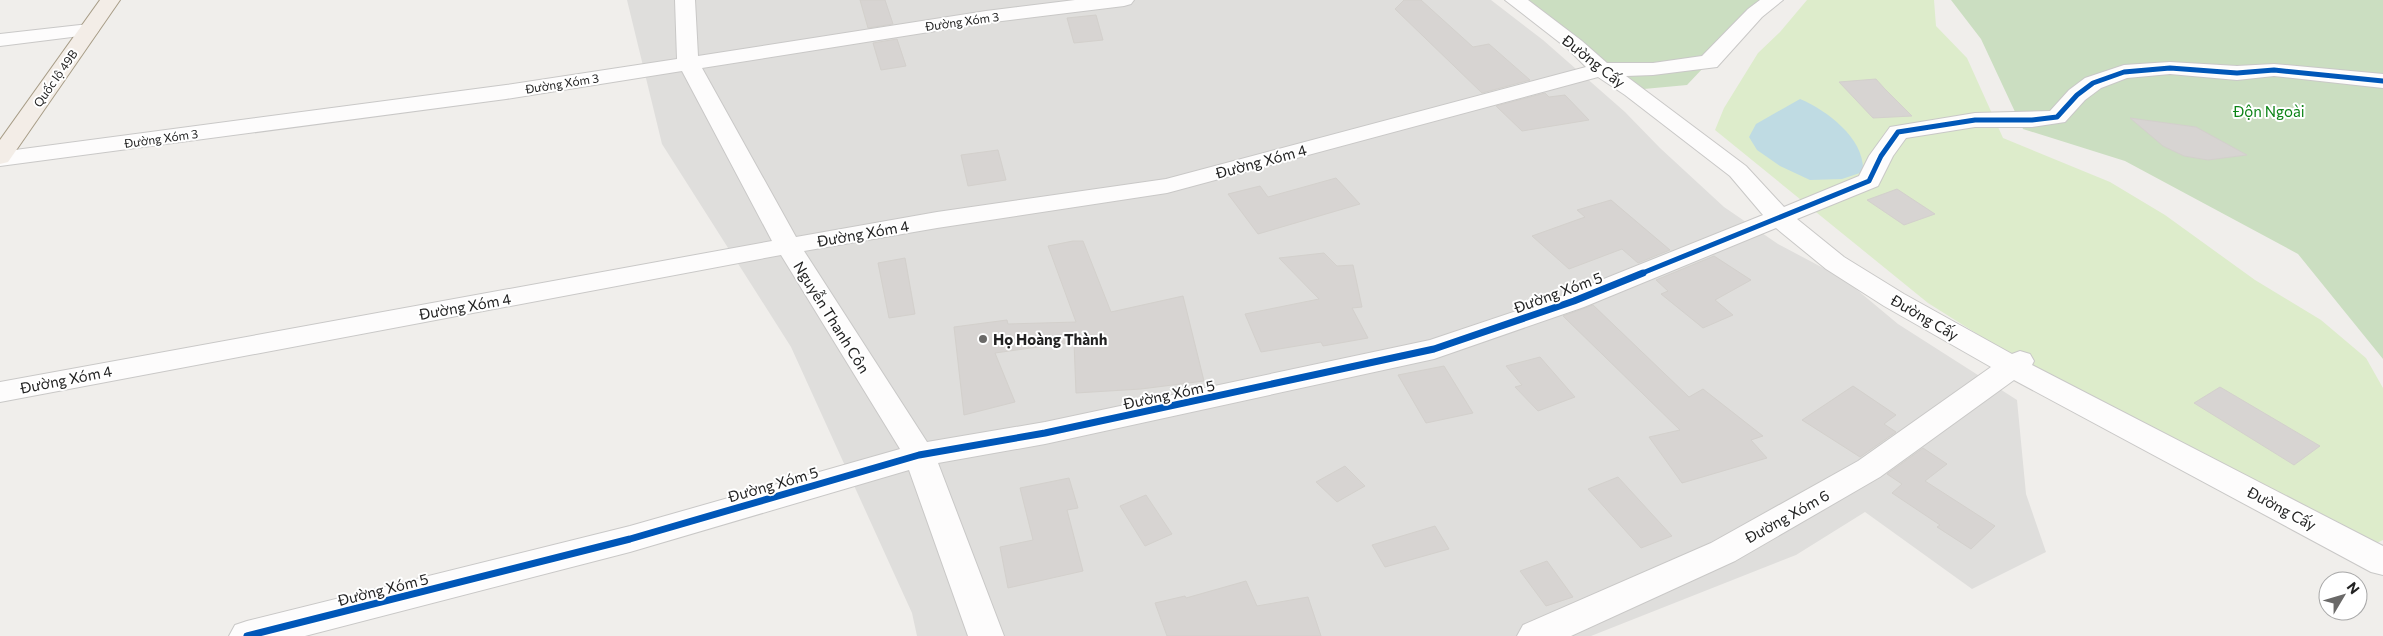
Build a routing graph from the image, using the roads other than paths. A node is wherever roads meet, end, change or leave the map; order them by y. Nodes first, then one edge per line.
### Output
1 (110, 0) edge
2 (685, 0) edge
3 (1124, 0) edge
4 (1515, 0) edge
5 (1773, 0) edge
6 (88, 30) junction
7 (0, 40) edge
8 (688, 62) junction
9 (1602, 70) junction
10 (2383, 81) edge
11 (0, 158) edge
12 (1780, 218) junction
13 (788, 246) junction
14 (2017, 364) junction
15 (0, 392) edge
16 (919, 455) junction
17 (2383, 562) edge
18 (247, 636) edge
19 (986, 636) edge
20 (1535, 636) edge

1 - 6 main road, Quốc lộ 49B
2 - 8 street, Nguyễn Thanh Côn
3 - 8 street, Đường Xóm 3
4 - 9 street, Đường Cấy
5 - 9 street, Đường Xóm 4
6 - 7 street
6 - 11 main road, Quốc lộ 49B
8 - 11 street, Đường Xóm 3
8 - 13 street, Nguyễn Thanh Côn
9 - 12 street, Đường Cấy
9 - 13 street, Đường Xóm 4
10 - 12 street, Đường Xóm 5
12 - 14 street, Đường Cấy
12 - 16 street, Đường Xóm 5
13 - 15 street, Đường Xóm 4
13 - 16 street, Nguyễn Thanh Côn
14 - 17 street, Đường Cấy
14 - 20 street, Đường Xóm 6
16 - 18 street, Đường Xóm 5
16 - 19 street, Nguyễn Thanh Côn

